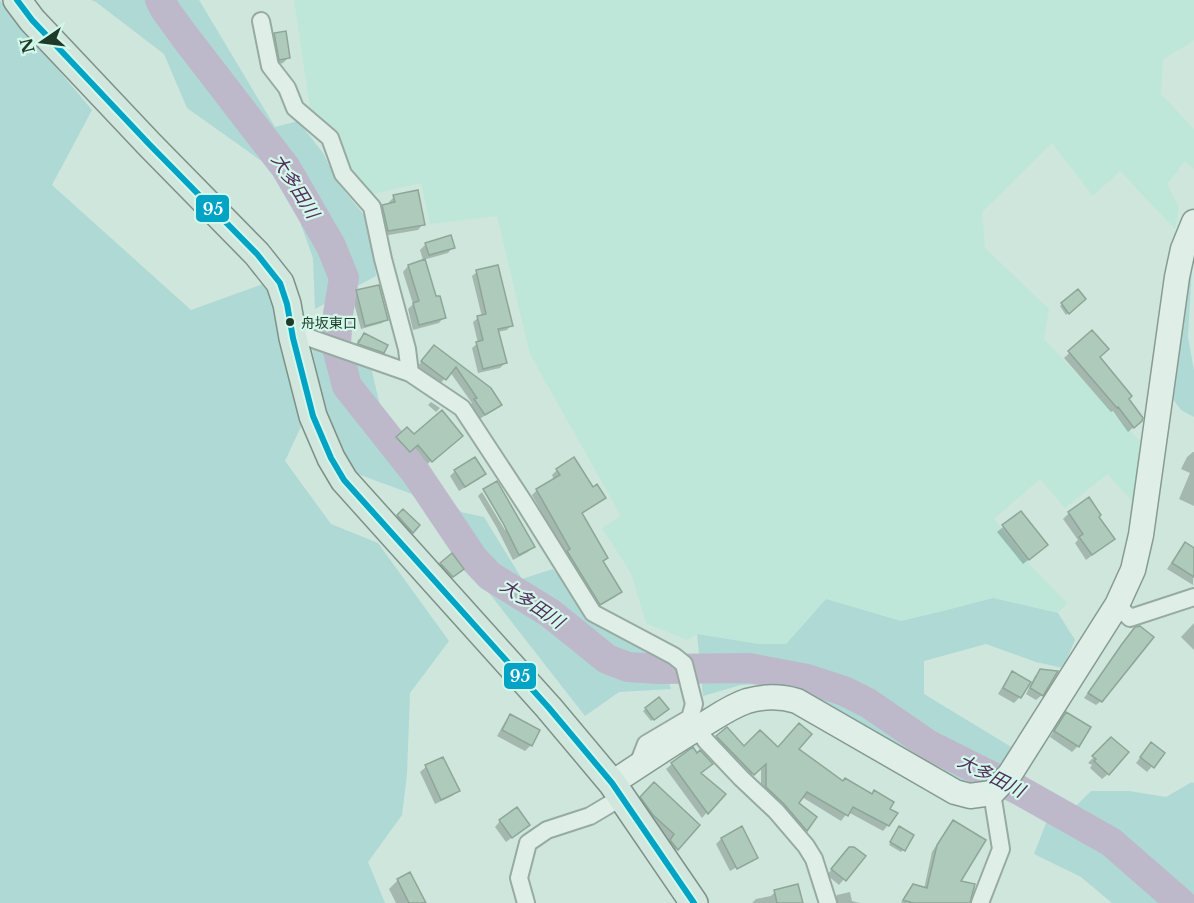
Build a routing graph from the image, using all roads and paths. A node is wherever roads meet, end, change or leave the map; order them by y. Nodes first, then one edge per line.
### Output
1 (17, 0) edge
2 (261, 21) dead end
3 (1194, 222) edge
4 (293, 338) junction
5 (410, 373) junction
6 (1194, 597) edge
7 (1117, 605) junction
8 (697, 728) junction
9 (637, 767) junction
10 (617, 790) junction
11 (992, 793) junction
12 (526, 903) edge
13 (694, 903) edge
14 (828, 903) edge
15 (980, 903) edge

1 - 4 main road
2 - 5 street
3 - 7 street
4 - 5 street
4 - 10 main road
5 - 9 street
6 - 7 street
7 - 11 street
8 - 9 street
8 - 11 street
8 - 14 street
9 - 10 street
10 - 12 street
10 - 13 main road
11 - 15 street

